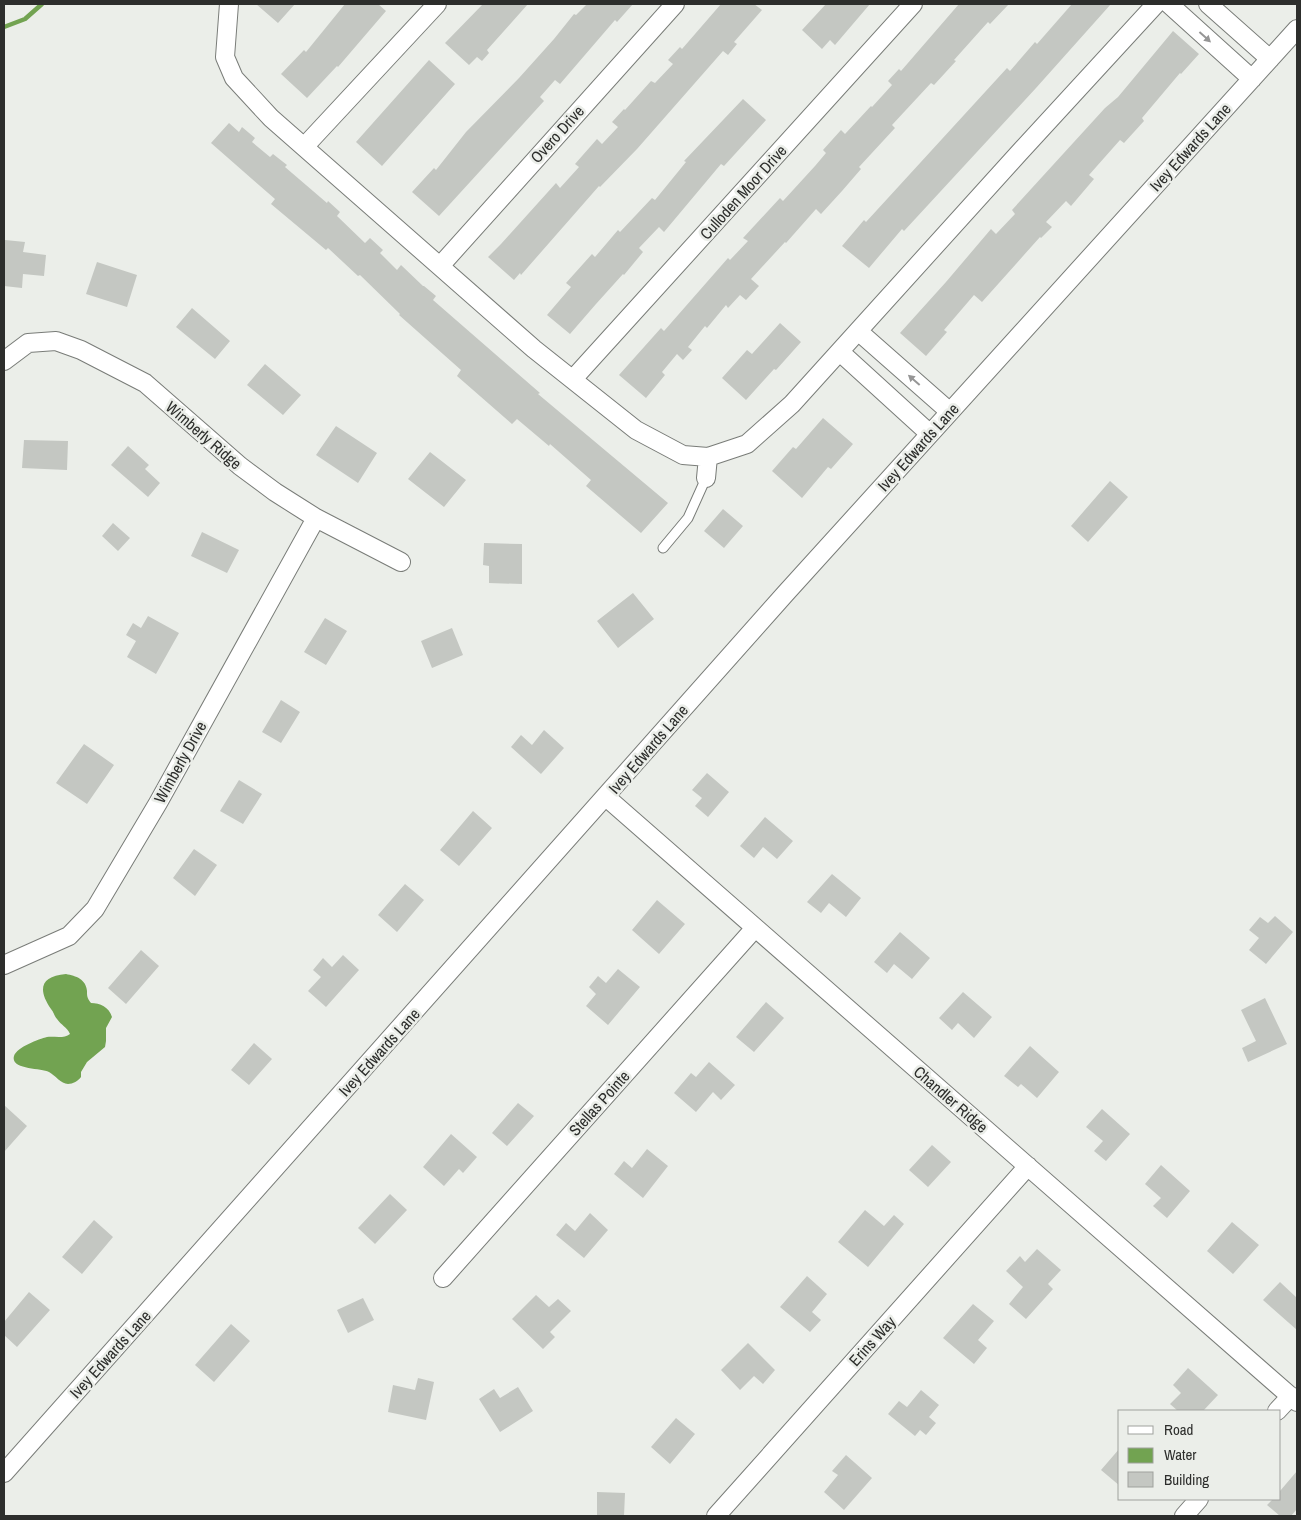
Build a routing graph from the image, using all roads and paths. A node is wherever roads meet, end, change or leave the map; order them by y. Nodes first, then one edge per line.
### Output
1 (229, 4) edge
2 (437, 4) edge
3 (675, 4) edge
4 (914, 4) edge
5 (1156, 4) edge
6 (1169, 4) edge
7 (1208, 4) edge
8 (1297, 29) edge
9 (1270, 59) junction
10 (1252, 80) junction
11 (304, 147) junction
12 (440, 266) junction
13 (858, 331) junction
14 (840, 352) junction
15 (4, 361) edge
16 (572, 380) junction
17 (950, 412) junction
18 (930, 434) junction
19 (708, 457) junction
20 (706, 478) joint
21 (316, 518) junction
22 (663, 548) dead end
23 (401, 562) dead end
24 (606, 797) junction
25 (755, 928) junction
26 (4, 965) edge
27 (1028, 1166) junction
28 (443, 1278) dead end
29 (1294, 1399) edge
30 (1278, 1410) edge
31 (4, 1473) edge
32 (1198, 1500) edge
33 (716, 1516) edge
34 (1184, 1516) edge

1 - 11 street
2 - 11 street
3 - 12 street, Overo Drive
4 - 16 street, Culloden Moor Drive
5 - 13 street
6 -> 10 street
7 - 9 street
8 - 9 street, Ivey Edwards Lane
9 - 10 street, Ivey Edwards Lane
10 - 17 street, Ivey Edwards Lane
11 - 12 street
12 - 16 street
13 - 14 street
17 -> 13 street
14 - 18 street
14 - 19 street
15 - 21 street, Wimberly Ridge
16 - 19 street
17 - 18 street, Ivey Edwards Lane
18 - 24 street, Ivey Edwards Lane
19 - 20 street
20 - 22 lane
21 - 23 street, Wimberly Ridge
21 - 26 street, Wimberly Drive
24 - 25 street, Chandler Ridge
24 - 31 street, Ivey Edwards Lane
25 - 27 street, Chandler Ridge
25 - 28 street, Stellas Pointe
27 - 29 street, Chandler Ridge
27 - 33 street, Erins Way
29 - 30 street
32 - 34 street

